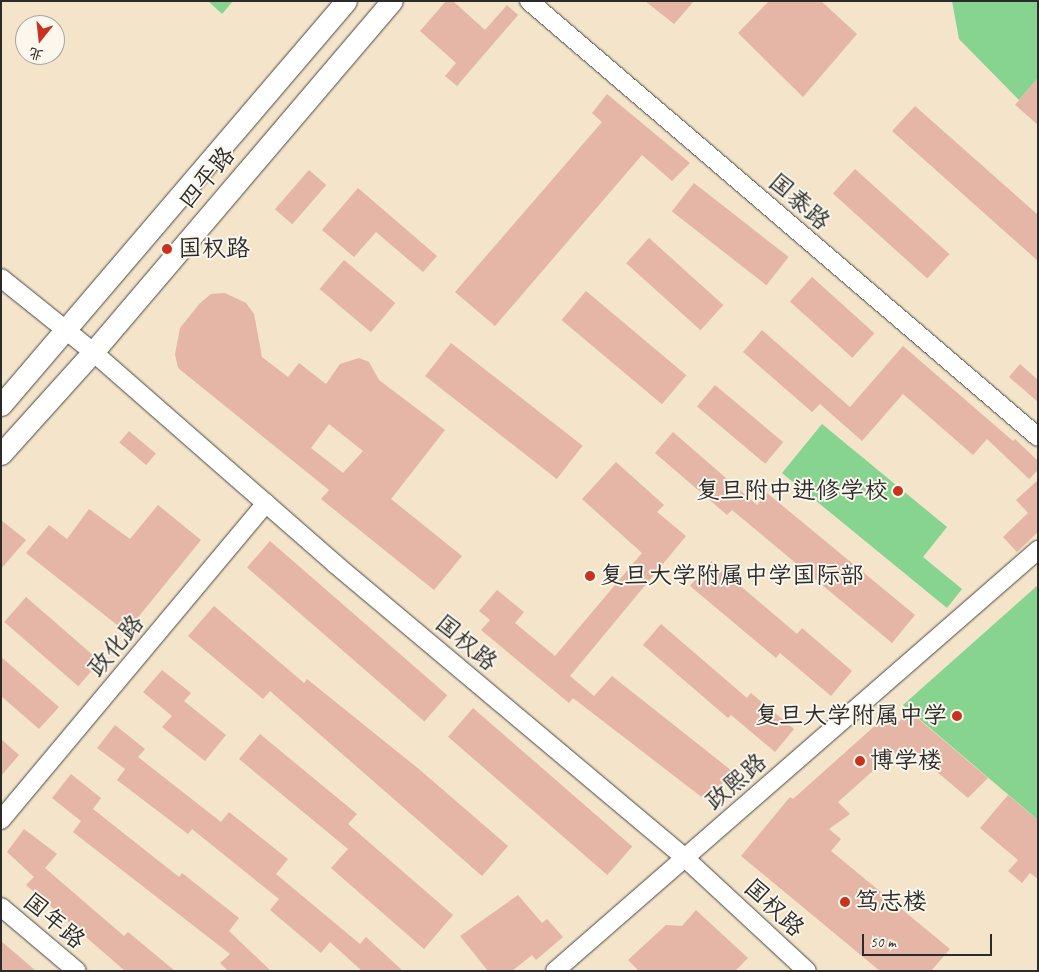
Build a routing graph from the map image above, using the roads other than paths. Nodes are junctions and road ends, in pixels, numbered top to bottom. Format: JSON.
{"nodes":[{"id":1,"x":346,"y":1,"type":"edge"},
{"id":2,"x":392,"y":1,"type":"edge"},
{"id":3,"x":529,"y":1,"type":"edge"},
{"id":4,"x":1,"y":278,"type":"edge"},
{"id":5,"x":64,"y":330,"type":"junction"},
{"id":6,"x":93,"y":352,"type":"junction"},
{"id":7,"x":1,"y":405,"type":"edge"},
{"id":8,"x":1038,"y":437,"type":"edge"},
{"id":9,"x":1,"y":454,"type":"edge"},
{"id":10,"x":266,"y":503,"type":"junction"},
{"id":11,"x":1038,"y":550,"type":"edge"},
{"id":12,"x":1,"y":820,"type":"edge"},
{"id":13,"x":685,"y":858,"type":"junction"},
{"id":14,"x":1,"y":907,"type":"edge"},
{"id":15,"x":77,"y":971,"type":"edge"},
{"id":16,"x":554,"y":971,"type":"edge"},
{"id":17,"x":807,"y":971,"type":"edge"}],
"edges":[{"from":1,"to":5,"type":"main road","name":"四平路"},
{"from":2,"to":6,"type":"main road","name":"四平路"},
{"from":3,"to":8,"type":"street","name":"国泰路"},
{"from":4,"to":5,"type":"street"},
{"from":5,"to":6,"type":"street","name":"国权路"},
{"from":5,"to":7,"type":"main road","name":"四平路"},
{"from":6,"to":9,"type":"main road","name":"四平路"},
{"from":6,"to":10,"type":"street","name":"国权路"},
{"from":10,"to":12,"type":"street","name":"政化路"},
{"from":10,"to":13,"type":"street","name":"国权路"},
{"from":11,"to":13,"type":"street","name":"政熙路"},
{"from":13,"to":16,"type":"street","name":"政熙路"},
{"from":13,"to":17,"type":"street","name":"国权路"},
{"from":14,"to":15,"type":"street","name":"国年路"}]}
